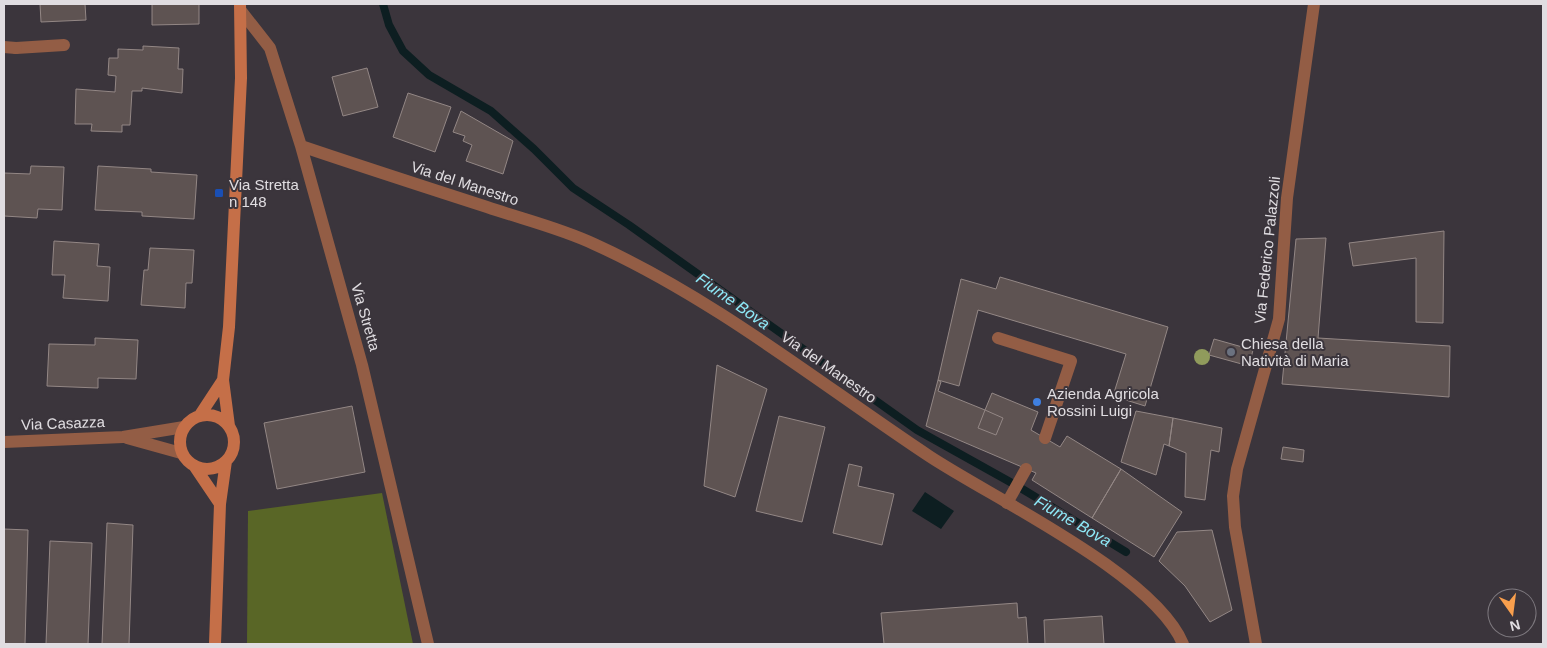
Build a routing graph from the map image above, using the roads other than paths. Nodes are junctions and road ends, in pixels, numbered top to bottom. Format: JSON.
{"nodes":[{"id":1,"x":1314,"y":4,"type":"edge"},
{"id":2,"x":240,"y":8,"type":"edge"},
{"id":3,"x":64,"y":45,"type":"dead end"},
{"id":4,"x":10,"y":47,"type":"edge"},
{"id":5,"x":301,"y":146,"type":"junction"},
{"id":6,"x":998,"y":338,"type":"dead end"},
{"id":7,"x":223,"y":380,"type":"junction"},
{"id":8,"x":200,"y":416,"type":"junction"},
{"id":9,"x":229,"y":426,"type":"junction"},
{"id":10,"x":184,"y":427,"type":"junction"},
{"id":11,"x":123,"y":437,"type":"junction"},
{"id":12,"x":1045,"y":438,"type":"dead end"},
{"id":13,"x":4,"y":442,"type":"edge"},
{"id":14,"x":181,"y":454,"type":"junction"},
{"id":15,"x":226,"y":461,"type":"junction"},
{"id":16,"x":195,"y":467,"type":"junction"},
{"id":17,"x":1026,"y":469,"type":"dead end"},
{"id":18,"x":1010,"y":498,"type":"junction"},
{"id":19,"x":220,"y":504,"type":"junction"},
{"id":20,"x":215,"y":644,"type":"edge"},
{"id":21,"x":428,"y":644,"type":"edge"},
{"id":22,"x":1183,"y":644,"type":"edge"},
{"id":23,"x":1256,"y":644,"type":"edge"}],
"edges":[{"from":1,"to":23,"type":"street","name":"Via Federico Palazzoli"},
{"from":2,"to":5,"type":"street","name":"Via Stretta"},
{"from":2,"to":7,"type":"street","name":"Via Stretta"},
{"from":3,"to":4,"type":"street"},
{"from":5,"to":18,"type":"street","name":"Via del Manestro"},
{"from":5,"to":21,"type":"street","name":"Via Stretta"},
{"from":6,"to":12,"type":"street"},
{"from":7,"to":8,"type":"street","name":"Via Stretta"},
{"from":7,"to":9,"type":"street","name":"Via Stretta"},
{"from":8,"to":9,"type":"street"},
{"from":8,"to":10,"type":"street"},
{"from":9,"to":15,"type":"street"},
{"from":10,"to":11,"type":"street","name":"Via Casazza"},
{"from":10,"to":14,"type":"street"},
{"from":11,"to":13,"type":"street","name":"Via Casazza"},
{"from":11,"to":14,"type":"street","name":"Via Casazza"},
{"from":14,"to":16,"type":"street"},
{"from":15,"to":16,"type":"street"},
{"from":15,"to":19,"type":"street"},
{"from":16,"to":19,"type":"street"},
{"from":17,"to":18,"type":"street"},
{"from":18,"to":22,"type":"street","name":"Via del Manestro"},
{"from":19,"to":20,"type":"street"}]}
